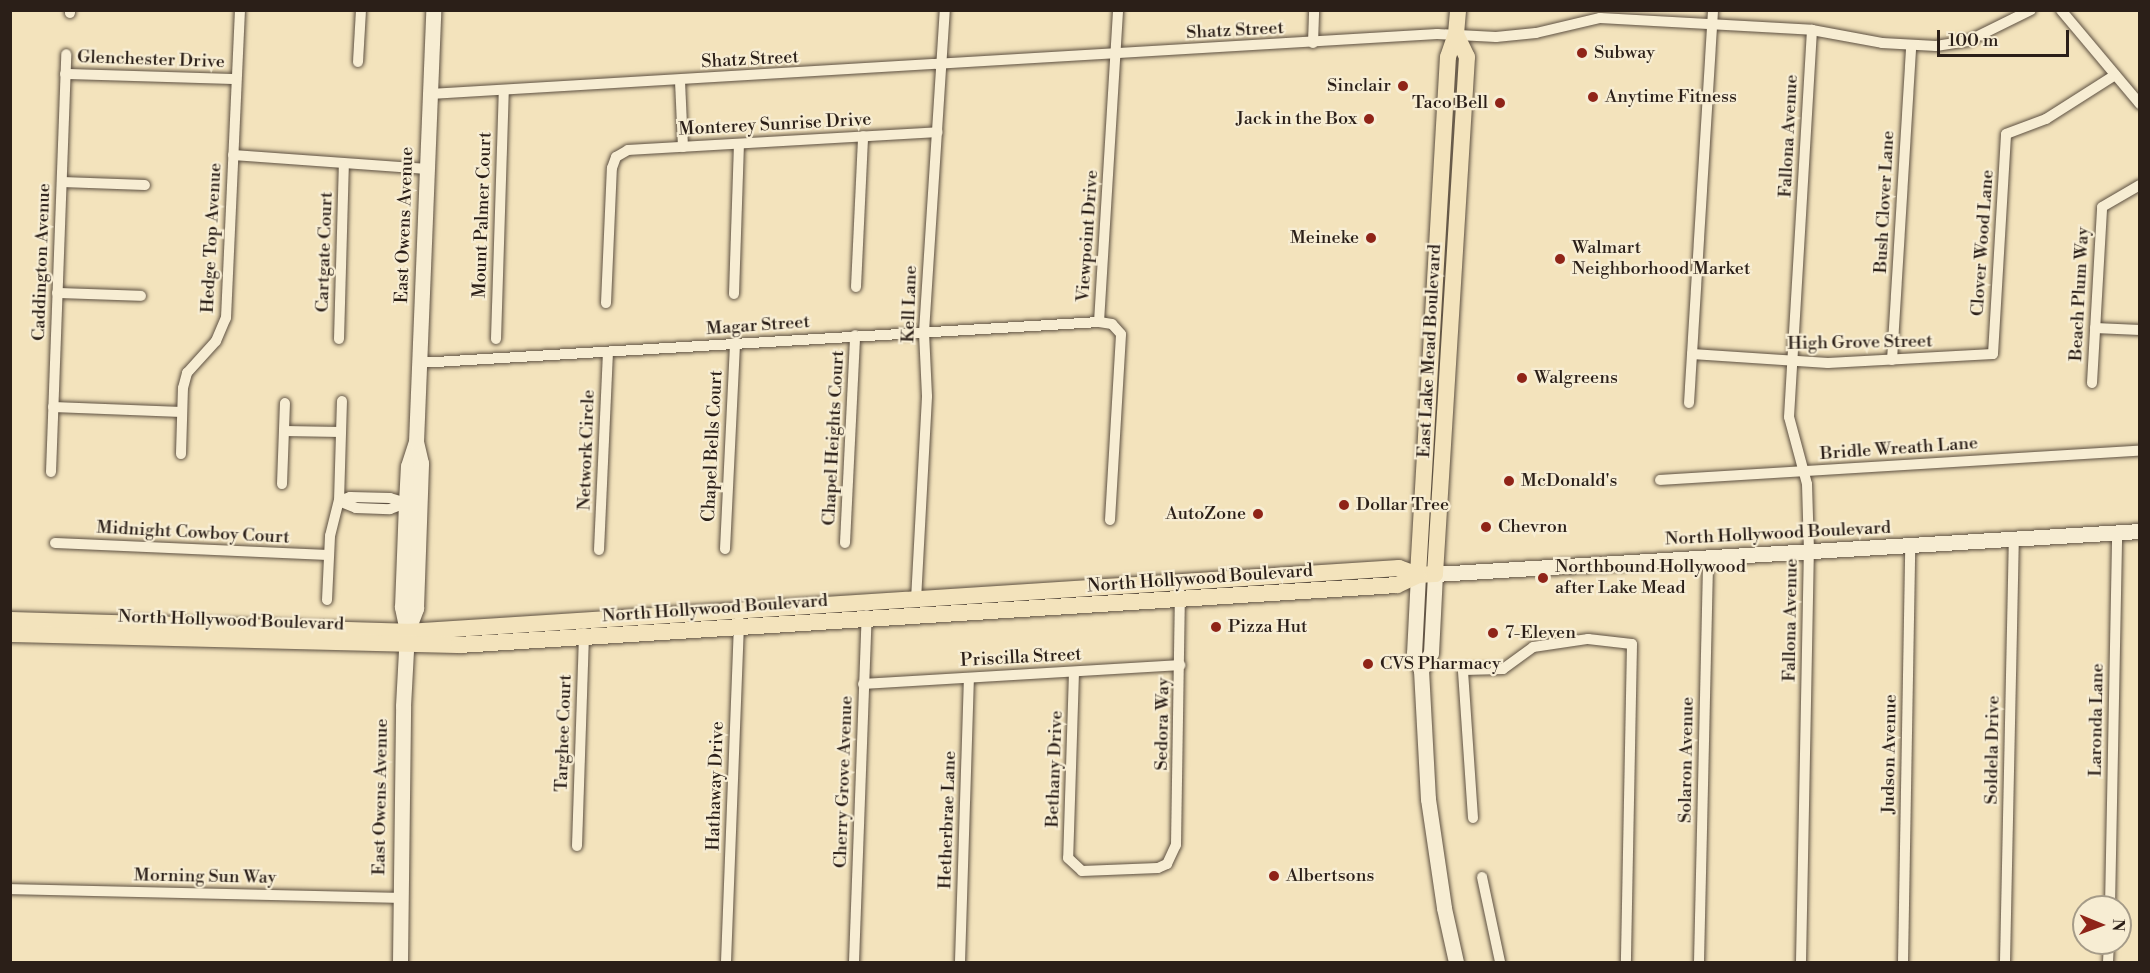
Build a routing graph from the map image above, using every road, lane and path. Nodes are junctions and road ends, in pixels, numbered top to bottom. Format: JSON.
{"nodes":[{"id":1,"x":240,"y":10,"type":"edge"},
{"id":2,"x":361,"y":10,"type":"edge"},
{"id":3,"x":433,"y":10,"type":"edge"},
{"id":4,"x":945,"y":10,"type":"edge"},
{"id":5,"x":1118,"y":10,"type":"edge"},
{"id":6,"x":1314,"y":10,"type":"edge"},
{"id":7,"x":1458,"y":10,"type":"edge"},
{"id":8,"x":1713,"y":10,"type":"edge"},
{"id":9,"x":2031,"y":10,"type":"edge"},
{"id":10,"x":2061,"y":10,"type":"edge"},
{"id":11,"x":1712,"y":24,"type":"junction"},
{"id":12,"x":1812,"y":30,"type":"junction"},
{"id":13,"x":1456,"y":34,"type":"junction"},
{"id":14,"x":1313,"y":43,"type":"junction"},
{"id":15,"x":1911,"y":46,"type":"junction"},
{"id":16,"x":66,"y":54,"type":"dead end"},
{"id":17,"x":1116,"y":55,"type":"junction"},
{"id":18,"x":358,"y":62,"type":"dead end"},
{"id":19,"x":942,"y":65,"type":"junction"},
{"id":20,"x":65,"y":74,"type":"junction"},
{"id":21,"x":2115,"y":75,"type":"junction"},
{"id":22,"x":236,"y":79,"type":"junction"},
{"id":23,"x":680,"y":81,"type":"junction"},
{"id":24,"x":504,"y":91,"type":"junction"},
{"id":25,"x":430,"y":94,"type":"junction"},
{"id":26,"x":2139,"y":104,"type":"edge"},
{"id":27,"x":937,"y":132,"type":"junction"},
{"id":28,"x":863,"y":136,"type":"junction"},
{"id":29,"x":739,"y":144,"type":"junction"},
{"id":30,"x":683,"y":147,"type":"junction"},
{"id":31,"x":233,"y":155,"type":"junction"},
{"id":32,"x":344,"y":165,"type":"junction"},
{"id":33,"x":427,"y":169,"type":"junction"},
{"id":34,"x":62,"y":182,"type":"junction"},
{"id":35,"x":145,"y":185,"type":"dead end"},
{"id":36,"x":2139,"y":185,"type":"edge"},
{"id":37,"x":1437,"y":241,"type":"junction"},
{"id":38,"x":1454,"y":282,"type":"junction"},
{"id":39,"x":856,"y":286,"type":"dead end"},
{"id":40,"x":57,"y":293,"type":"junction"},
{"id":41,"x":734,"y":294,"type":"dead end"},
{"id":42,"x":141,"y":296,"type":"dead end"},
{"id":43,"x":606,"y":303,"type":"dead end"},
{"id":44,"x":1099,"y":322,"type":"junction"},
{"id":45,"x":2095,"y":328,"type":"junction"},
{"id":46,"x":2139,"y":330,"type":"edge"},
{"id":47,"x":924,"y":332,"type":"junction"},
{"id":48,"x":1432,"y":334,"type":"junction"},
{"id":49,"x":855,"y":335,"type":"junction"},
{"id":50,"x":339,"y":339,"type":"dead end"},
{"id":51,"x":496,"y":339,"type":"dead end"},
{"id":52,"x":735,"y":344,"type":"junction"},
{"id":53,"x":608,"y":352,"type":"junction"},
{"id":54,"x":1692,"y":354,"type":"junction"},
{"id":55,"x":1993,"y":354,"type":"joint"},
{"id":56,"x":1892,"y":360,"type":"junction"},
{"id":57,"x":1792,"y":362,"type":"junction"},
{"id":58,"x":419,"y":363,"type":"junction"},
{"id":59,"x":2091,"y":383,"type":"dead end"},
{"id":60,"x":342,"y":401,"type":"dead end"},
{"id":61,"x":1689,"y":402,"type":"dead end"},
{"id":62,"x":285,"y":403,"type":"dead end"},
{"id":63,"x":53,"y":407,"type":"junction"},
{"id":64,"x":1446,"y":410,"type":"junction"},
{"id":65,"x":182,"y":412,"type":"junction"},
{"id":66,"x":284,"y":431,"type":"junction"},
{"id":67,"x":341,"y":432,"type":"junction"},
{"id":68,"x":416,"y":442,"type":"junction"},
{"id":69,"x":2139,"y":451,"type":"edge"},
{"id":70,"x":181,"y":454,"type":"dead end"},
{"id":71,"x":1805,"y":471,"type":"junction"},
{"id":72,"x":51,"y":472,"type":"dead end"},
{"id":73,"x":1660,"y":480,"type":"dead end"},
{"id":74,"x":282,"y":484,"type":"dead end"},
{"id":75,"x":339,"y":501,"type":"junction"},
{"id":76,"x":406,"y":503,"type":"junction"},
{"id":77,"x":1110,"y":520,"type":"dead end"},
{"id":78,"x":2139,"y":531,"type":"edge"},
{"id":79,"x":2117,"y":533,"type":"junction"},
{"id":80,"x":2014,"y":539,"type":"junction"},
{"id":81,"x":55,"y":543,"type":"dead end"},
{"id":82,"x":845,"y":543,"type":"dead end"},
{"id":83,"x":1910,"y":545,"type":"junction"},
{"id":84,"x":725,"y":549,"type":"dead end"},
{"id":85,"x":599,"y":550,"type":"dead end"},
{"id":86,"x":1809,"y":551,"type":"junction"},
{"id":87,"x":329,"y":555,"type":"junction"},
{"id":88,"x":1708,"y":558,"type":"junction"},
{"id":89,"x":1436,"y":574,"type":"junction"},
{"id":90,"x":1286,"y":575,"type":"junction"},
{"id":91,"x":1418,"y":575,"type":"junction"},
{"id":92,"x":1180,"y":582,"type":"junction"},
{"id":93,"x":1286,"y":592,"type":"junction"},
{"id":94,"x":1180,"y":599,"type":"junction"},
{"id":95,"x":327,"y":600,"type":"dead end"},
{"id":96,"x":916,"y":600,"type":"junction"},
{"id":97,"x":867,"y":611,"type":"junction"},
{"id":98,"x":739,"y":619,"type":"junction"},
{"id":99,"x":10,"y":620,"type":"edge"},
{"id":100,"x":584,"y":629,"type":"junction"},
{"id":101,"x":10,"y":634,"type":"edge"},
{"id":102,"x":407,"y":639,"type":"junction"},
{"id":103,"x":1180,"y":665,"type":"junction"},
{"id":104,"x":1421,"y":670,"type":"junction"},
{"id":105,"x":1074,"y":672,"type":"junction"},
{"id":106,"x":969,"y":678,"type":"junction"},
{"id":107,"x":863,"y":684,"type":"junction"},
{"id":108,"x":1473,"y":818,"type":"dead end"},
{"id":109,"x":577,"y":846,"type":"dead end"},
{"id":110,"x":1073,"y":866,"type":"joint"},
{"id":111,"x":1482,"y":877,"type":"dead end"},
{"id":112,"x":10,"y":889,"type":"edge"},
{"id":113,"x":2110,"y":895,"type":"edge"},
{"id":114,"x":399,"y":898,"type":"junction"},
{"id":115,"x":400,"y":963,"type":"edge"},
{"id":116,"x":726,"y":963,"type":"edge"},
{"id":117,"x":854,"y":963,"type":"edge"},
{"id":118,"x":960,"y":963,"type":"edge"},
{"id":119,"x":1456,"y":963,"type":"edge"},
{"id":120,"x":1500,"y":963,"type":"edge"},
{"id":121,"x":1626,"y":963,"type":"edge"},
{"id":122,"x":1700,"y":963,"type":"edge"},
{"id":123,"x":1801,"y":963,"type":"edge"},
{"id":124,"x":1903,"y":963,"type":"edge"},
{"id":125,"x":2005,"y":963,"type":"edge"}],
"edges":[{"from":1,"to":22,"type":"street","name":"Hedge Top Avenue"},
{"from":2,"to":18,"type":"street"},
{"from":3,"to":25,"type":"main road","name":"East Owens Avenue"},
{"from":4,"to":19,"type":"street","name":"Kell Lane"},
{"from":5,"to":17,"type":"street","name":"Viewpoint Drive"},
{"from":6,"to":14,"type":"street"},
{"from":7,"to":13,"type":"main road","name":"East Lake Mead Boulevard"},
{"from":8,"to":11,"type":"street"},
{"from":9,"to":15,"type":"street","name":"Shatz Street"},
{"from":10,"to":21,"type":"street"},
{"from":11,"to":12,"type":"street","name":"Shatz Street"},
{"from":11,"to":13,"type":"street","name":"Shatz Street"},
{"from":11,"to":54,"type":"street"},
{"from":12,"to":15,"type":"street","name":"Shatz Street"},
{"from":12,"to":57,"type":"street","name":"Fallona Avenue"},
{"from":13,"to":14,"type":"street","name":"Shatz Street"},
{"from":13,"to":37,"type":"main road","name":"East Lake Mead Boulevard"},
{"from":13,"to":38,"type":"main road","name":"East Lake Mead Boulevard"},
{"from":14,"to":17,"type":"street","name":"Shatz Street"},
{"from":15,"to":56,"type":"street","name":"Bush Clover Lane"},
{"from":16,"to":20,"type":"street","name":"Caddington Avenue"},
{"from":17,"to":19,"type":"street","name":"Shatz Street"},
{"from":17,"to":44,"type":"street","name":"Viewpoint Drive"},
{"from":19,"to":23,"type":"street","name":"Shatz Street"},
{"from":19,"to":27,"type":"street","name":"Kell Lane"},
{"from":20,"to":22,"type":"street","name":"Glenchester Drive"},
{"from":20,"to":34,"type":"street","name":"Caddington Avenue"},
{"from":21,"to":26,"type":"street"},
{"from":21,"to":55,"type":"street","name":"Clover Wood Lane"},
{"from":22,"to":31,"type":"street","name":"Hedge Top Avenue"},
{"from":23,"to":24,"type":"street","name":"Shatz Street"},
{"from":23,"to":30,"type":"street"},
{"from":24,"to":25,"type":"street","name":"Shatz Street"},
{"from":24,"to":51,"type":"street","name":"Mount Palmer Court"},
{"from":25,"to":33,"type":"main road","name":"East Owens Avenue"},
{"from":27,"to":28,"type":"street","name":"Monterey Sunrise Drive"},
{"from":27,"to":47,"type":"street","name":"Kell Lane"},
{"from":28,"to":29,"type":"street","name":"Monterey Sunrise Drive"},
{"from":28,"to":39,"type":"street"},
{"from":29,"to":30,"type":"street","name":"Monterey Sunrise Drive"},
{"from":29,"to":41,"type":"street"},
{"from":30,"to":43,"type":"street","name":"Monterey Sunrise Drive"},
{"from":31,"to":32,"type":"street"},
{"from":31,"to":65,"type":"street","name":"Hedge Top Avenue"},
{"from":32,"to":33,"type":"street"},
{"from":32,"to":50,"type":"street","name":"Cartgate Court"},
{"from":33,"to":58,"type":"main road","name":"East Owens Avenue"},
{"from":34,"to":35,"type":"street"},
{"from":34,"to":40,"type":"street","name":"Caddington Avenue"},
{"from":36,"to":45,"type":"street","name":"Beach Plum Way"},
{"from":37,"to":38,"type":"main road"},
{"from":37,"to":48,"type":"main road","name":"East Lake Mead Boulevard"},
{"from":38,"to":64,"type":"main road","name":"East Lake Mead Boulevard"},
{"from":40,"to":42,"type":"street"},
{"from":40,"to":63,"type":"street","name":"Caddington Avenue"},
{"from":44,"to":47,"type":"street","name":"Magar Street"},
{"from":44,"to":77,"type":"street","name":"Viewpoint Drive"},
{"from":45,"to":46,"type":"street"},
{"from":45,"to":59,"type":"street","name":"Beach Plum Way"},
{"from":47,"to":49,"type":"street","name":"Magar Street"},
{"from":47,"to":96,"type":"street","name":"Kell Lane"},
{"from":48,"to":64,"type":"main road"},
{"from":48,"to":91,"type":"main road","name":"East Lake Mead Boulevard"},
{"from":49,"to":52,"type":"street","name":"Magar Street"},
{"from":49,"to":82,"type":"street","name":"Chapel Heights Court"},
{"from":52,"to":53,"type":"street","name":"Magar Street"},
{"from":52,"to":84,"type":"street","name":"Chapel Bells Court"},
{"from":53,"to":58,"type":"street","name":"Magar Street"},
{"from":53,"to":85,"type":"street","name":"Network Circle"},
{"from":54,"to":57,"type":"street","name":"High Grove Street"},
{"from":54,"to":61,"type":"street"},
{"from":55,"to":56,"type":"street","name":"High Grove Street"},
{"from":56,"to":57,"type":"street","name":"High Grove Street"},
{"from":57,"to":71,"type":"street","name":"Fallona Avenue"},
{"from":58,"to":68,"type":"main road","name":"East Owens Avenue"},
{"from":60,"to":67,"type":"street"},
{"from":62,"to":66,"type":"street"},
{"from":63,"to":65,"type":"street"},
{"from":63,"to":72,"type":"street","name":"Caddington Avenue"},
{"from":64,"to":89,"type":"main road","name":"East Lake Mead Boulevard"},
{"from":65,"to":70,"type":"street","name":"Hedge Top Avenue"},
{"from":66,"to":67,"type":"street"},
{"from":66,"to":74,"type":"street"},
{"from":67,"to":75,"type":"street"},
{"from":68,"to":76,"type":"main road","name":"East Owens Avenue"},
{"from":68,"to":102,"type":"main road","name":"East Owens Avenue"},
{"from":69,"to":71,"type":"street","name":"Bridle Wreath Lane"},
{"from":71,"to":73,"type":"street","name":"Bridle Wreath Lane"},
{"from":71,"to":86,"type":"street","name":"Fallona Avenue"},
{"from":75,"to":76,"type":"street"},
{"from":75,"to":87,"type":"street"},
{"from":76,"to":102,"type":"main road","name":"East Owens Avenue"},
{"from":78,"to":79,"type":"main road","name":"North Hollywood Boulevard"},
{"from":79,"to":80,"type":"main road","name":"North Hollywood Boulevard"},
{"from":79,"to":113,"type":"street","name":"Laronda Lane"},
{"from":80,"to":83,"type":"main road","name":"North Hollywood Boulevard"},
{"from":80,"to":125,"type":"street","name":"Soldela Drive"},
{"from":81,"to":87,"type":"street","name":"Midnight Cowboy Court"},
{"from":83,"to":86,"type":"main road","name":"North Hollywood Boulevard"},
{"from":83,"to":124,"type":"street","name":"Judson Avenue"},
{"from":86,"to":88,"type":"main road","name":"North Hollywood Boulevard"},
{"from":86,"to":123,"type":"street","name":"Fallona Avenue"},
{"from":87,"to":95,"type":"street"},
{"from":88,"to":89,"type":"main road","name":"North Hollywood Boulevard"},
{"from":88,"to":122,"type":"street","name":"Solaron Avenue"},
{"from":89,"to":91,"type":"main road","name":"North Hollywood Boulevard"},
{"from":89,"to":104,"type":"main road","name":"East Lake Mead Boulevard"},
{"from":90,"to":91,"type":"main road","name":"North Hollywood Boulevard"},
{"from":90,"to":92,"type":"main road","name":"North Hollywood Boulevard"},
{"from":90,"to":93,"type":"main road"},
{"from":91,"to":93,"type":"main road","name":"North Hollywood Boulevard"},
{"from":91,"to":104,"type":"main road","name":"East Lake Mead Boulevard"},
{"from":92,"to":94,"type":"street","name":"Sedora Way"},
{"from":92,"to":96,"type":"main road","name":"North Hollywood Boulevard"},
{"from":93,"to":94,"type":"main road","name":"North Hollywood Boulevard"},
{"from":94,"to":97,"type":"main road","name":"North Hollywood Boulevard"},
{"from":94,"to":103,"type":"street","name":"Sedora Way"},
{"from":96,"to":97,"type":"main road","name":"North Hollywood Boulevard"},
{"from":97,"to":98,"type":"main road","name":"North Hollywood Boulevard"},
{"from":97,"to":107,"type":"street","name":"Cherry Grove Avenue"},
{"from":98,"to":100,"type":"main road","name":"North Hollywood Boulevard"},
{"from":98,"to":116,"type":"street","name":"Hathaway Drive"},
{"from":99,"to":102,"type":"main road","name":"North Hollywood Boulevard"},
{"from":100,"to":102,"type":"main road","name":"North Hollywood Boulevard"},
{"from":100,"to":109,"type":"street","name":"Targhee Court"},
{"from":101,"to":102,"type":"main road","name":"North Hollywood Boulevard"},
{"from":102,"to":114,"type":"main road","name":"East Owens Avenue"},
{"from":103,"to":105,"type":"street","name":"Priscilla Street"},
{"from":103,"to":110,"type":"street","name":"Sedora Way"},
{"from":104,"to":119,"type":"main road","name":"East Lake Mead Boulevard"},
{"from":105,"to":106,"type":"street","name":"Priscilla Street"},
{"from":105,"to":110,"type":"street","name":"Bethany Drive"},
{"from":106,"to":107,"type":"street","name":"Priscilla Street"},
{"from":106,"to":118,"type":"street","name":"Hetherbrae Lane"},
{"from":107,"to":117,"type":"street","name":"Cherry Grove Avenue"},
{"from":108,"to":121,"type":"street"},
{"from":111,"to":120,"type":"street"},
{"from":112,"to":114,"type":"street","name":"Morning Sun Way"},
{"from":114,"to":115,"type":"main road","name":"East Owens Avenue"}]}
